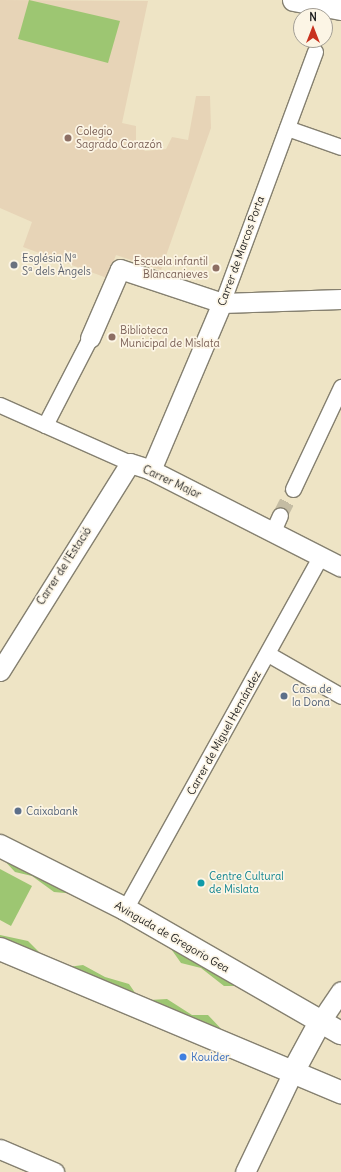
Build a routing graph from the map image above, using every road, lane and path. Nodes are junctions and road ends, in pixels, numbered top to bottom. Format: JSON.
{"nodes":[{"id":1,"x":294,"y":0,"type":"edge"},
{"id":2,"x":341,"y":9,"type":"edge"},
{"id":3,"x":315,"y":52,"type":"dead end"},
{"id":4,"x":286,"y":128,"type":"junction"},
{"id":5,"x":341,"y":147,"type":"edge"},
{"id":6,"x":341,"y":299,"type":"edge"},
{"id":7,"x":222,"y":303,"type":"junction"},
{"id":8,"x":90,"y":338,"type":"joint"},
{"id":9,"x":341,"y":387,"type":"edge"},
{"id":10,"x":0,"y":404,"type":"edge"},
{"id":11,"x":46,"y":425,"type":"junction"},
{"id":12,"x":130,"y":463,"type":"junction"},
{"id":13,"x":152,"y":470,"type":"junction"},
{"id":14,"x":293,"y":489,"type":"tunnel mouth"},
{"id":15,"x":321,"y":556,"type":"junction"},
{"id":16,"x":341,"y":566,"type":"edge"},
{"id":17,"x":268,"y":654,"type":"junction"},
{"id":18,"x":0,"y":671,"type":"edge"},
{"id":19,"x":341,"y":696,"type":"edge"},
{"id":20,"x":0,"y":846,"type":"edge"},
{"id":21,"x":125,"y":909,"type":"junction"},
{"id":22,"x":0,"y":949,"type":"edge"},
{"id":23,"x":341,"y":991,"type":"edge"},
{"id":24,"x":320,"y":1022,"type":"junction"},
{"id":25,"x":341,"y":1033,"type":"edge"},
{"id":26,"x":293,"y":1072,"type":"junction"},
{"id":27,"x":341,"y":1092,"type":"edge"},
{"id":28,"x":0,"y":1149,"type":"edge"},
{"id":29,"x":54,"y":1172,"type":"edge"},
{"id":30,"x":245,"y":1172,"type":"edge"}],
"edges":[{"from":1,"to":2,"type":"street"},
{"from":3,"to":4,"type":"street","name":"Carrer de Marcos Porta"},
{"from":4,"to":5,"type":"street"},
{"from":4,"to":7,"type":"street","name":"Carrer de Marcos Porta"},
{"from":6,"to":7,"type":"street"},
{"from":7,"to":8,"type":"street"},
{"from":7,"to":13,"type":"street","name":"Carrer de Marcos Porta"},
{"from":8,"to":11,"type":"street"},
{"from":9,"to":14,"type":"street"},
{"from":10,"to":11,"type":"street","name":"Carrer Major"},
{"from":11,"to":12,"type":"street","name":"Carrer Major"},
{"from":12,"to":13,"type":"street","name":"Carrer Major"},
{"from":12,"to":18,"type":"street","name":"Carrer de l'Estació"},
{"from":13,"to":15,"type":"street","name":"Carrer Major"},
{"from":15,"to":16,"type":"street","name":"Carrer Major"},
{"from":15,"to":17,"type":"street","name":"Carrer de Miguel Hernández"},
{"from":17,"to":19,"type":"street"},
{"from":17,"to":21,"type":"street","name":"Carrer de Miguel Hernández"},
{"from":20,"to":21,"type":"street","name":"Avinguda de Gregorio Gea"},
{"from":21,"to":24,"type":"street","name":"Avinguda de Gregorio Gea"},
{"from":22,"to":26,"type":"street"},
{"from":23,"to":24,"type":"street"},
{"from":24,"to":25,"type":"street","name":"Avinguda de Gregorio Gea"},
{"from":24,"to":26,"type":"street"},
{"from":26,"to":27,"type":"street"},
{"from":26,"to":30,"type":"street"},
{"from":28,"to":29,"type":"street"}]}
